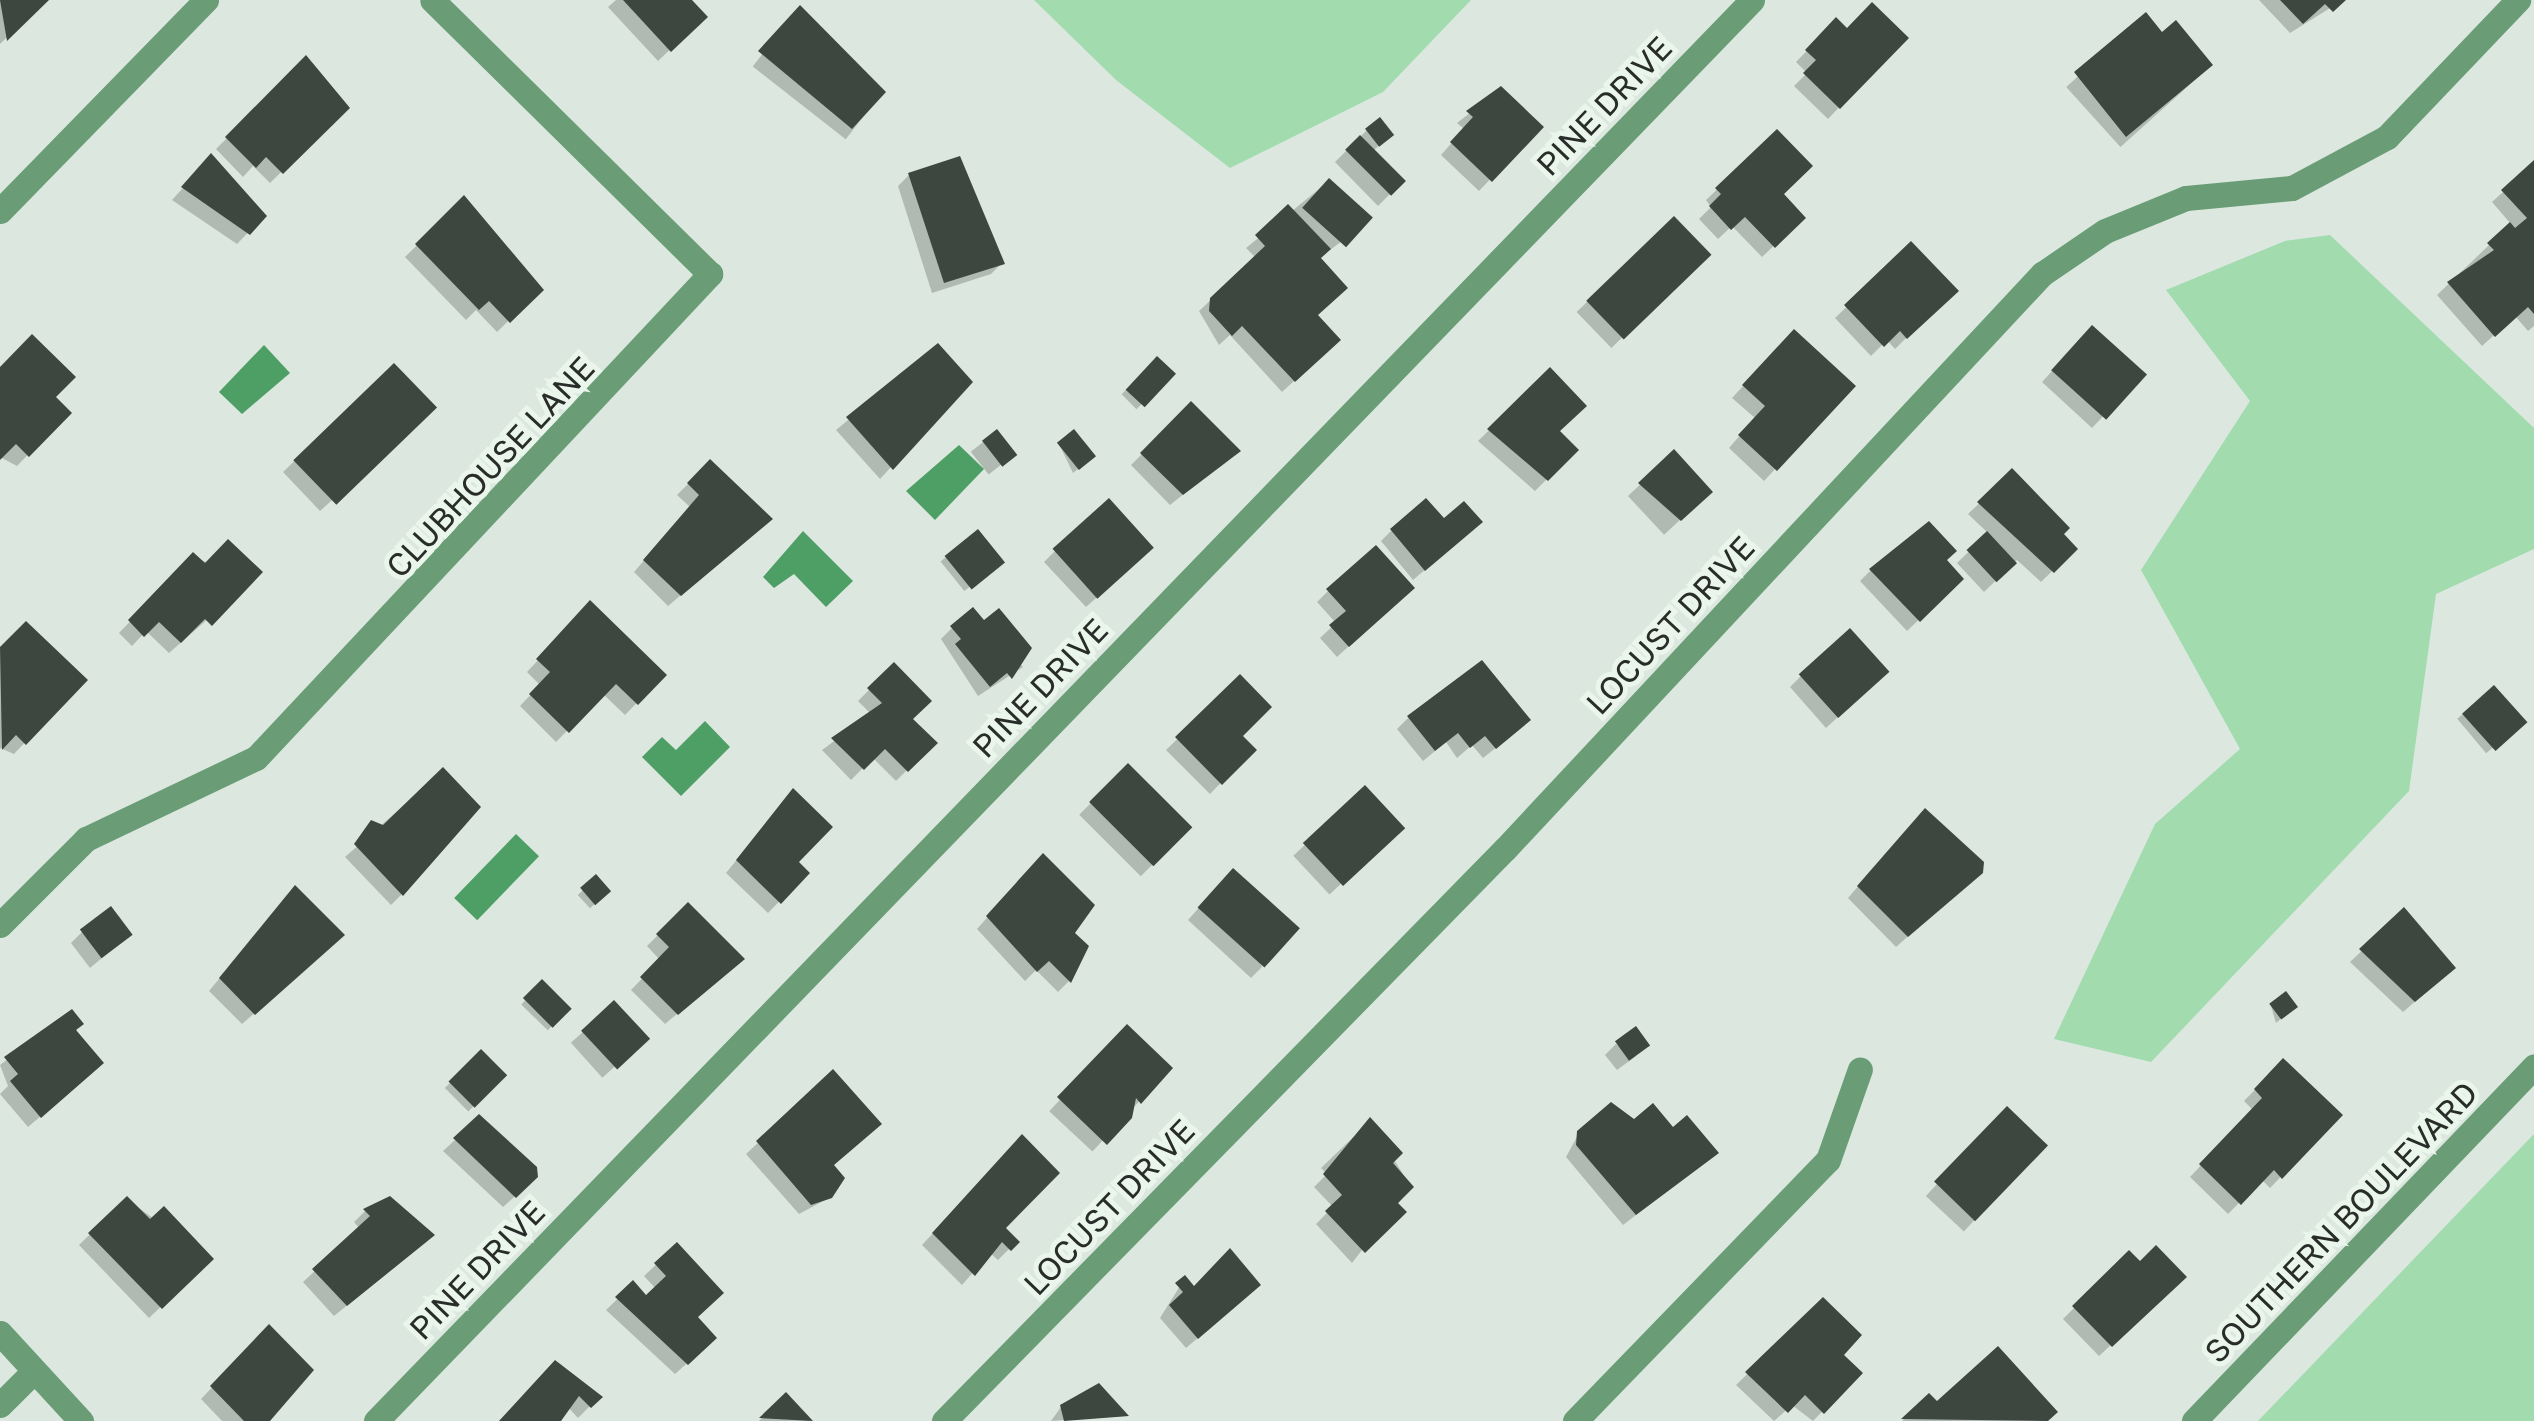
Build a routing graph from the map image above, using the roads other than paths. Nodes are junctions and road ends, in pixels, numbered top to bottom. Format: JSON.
{"nodes":[{"id":1,"x":206,"y":0,"type":"edge"},
{"id":2,"x":432,"y":0,"type":"edge"},
{"id":3,"x":1752,"y":0,"type":"edge"},
{"id":4,"x":2518,"y":0,"type":"edge"},
{"id":5,"x":0,"y":211,"type":"edge"},
{"id":6,"x":0,"y":925,"type":"edge"},
{"id":7,"x":2534,"y":1067,"type":"edge"},
{"id":8,"x":1860,"y":1069,"type":"dead end"},
{"id":9,"x":0,"y":1334,"type":"edge"},
{"id":10,"x":34,"y":1371,"type":"junction"},
{"id":11,"x":0,"y":1405,"type":"edge"},
{"id":12,"x":81,"y":1421,"type":"edge"},
{"id":13,"x":376,"y":1421,"type":"edge"},
{"id":14,"x":944,"y":1421,"type":"edge"},
{"id":15,"x":1575,"y":1421,"type":"edge"},
{"id":16,"x":2194,"y":1421,"type":"edge"}],
"edges":[{"from":1,"to":5,"type":"street"},
{"from":2,"to":6,"type":"street","name":"CLUBHOUSE LANE"},
{"from":3,"to":13,"type":"street","name":"PINE DRIVE"},
{"from":4,"to":14,"type":"street","name":"LOCUST DRIVE"},
{"from":7,"to":16,"type":"street","name":"SOUTHERN BOULEVARD"},
{"from":8,"to":15,"type":"street"},
{"from":9,"to":10,"type":"street"},
{"from":10,"to":11,"type":"street"},
{"from":10,"to":12,"type":"street"}]}
